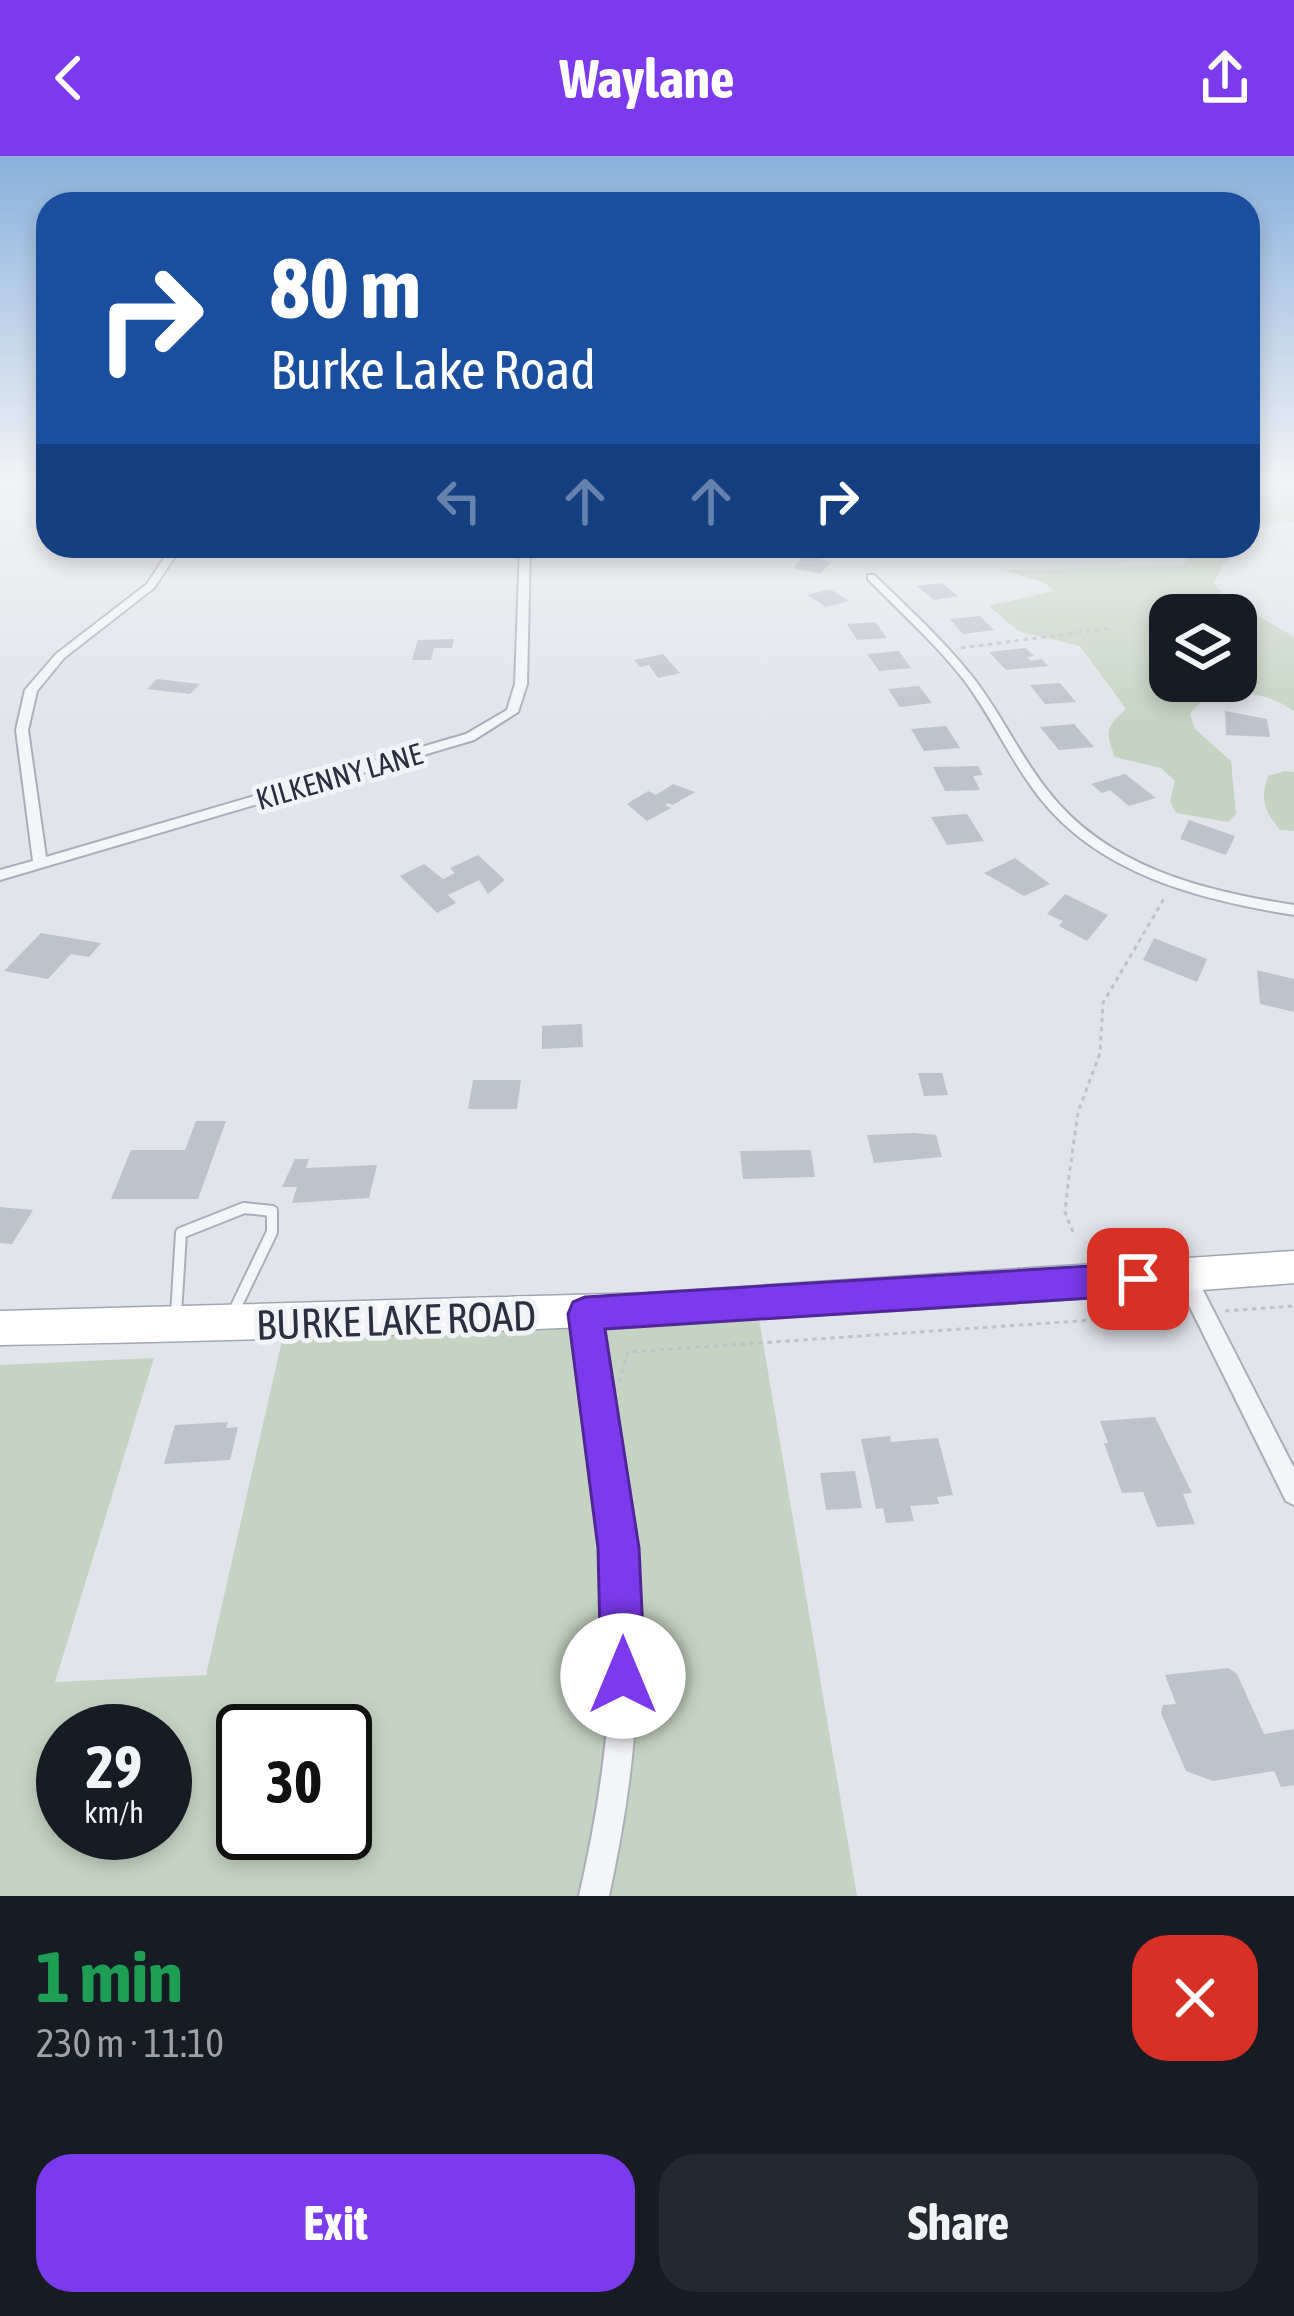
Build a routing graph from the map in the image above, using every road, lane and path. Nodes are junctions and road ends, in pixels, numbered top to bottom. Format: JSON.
{"nodes":[{"id":1,"x":167,"y":562,"type":"edge"},
{"id":2,"x":525,"y":562,"type":"edge"},
{"id":3,"x":871,"y":577,"type":"dead end"},
{"id":4,"x":1114,"y":628,"type":"dead end"},
{"id":5,"x":943,"y":650,"type":"junction"},
{"id":6,"x":40,"y":863,"type":"junction"},
{"id":7,"x":0,"y":874,"type":"edge"},
{"id":8,"x":1174,"y":882,"type":"junction"},
{"id":9,"x":1294,"y":910,"type":"edge"},
{"id":10,"x":1072,"y":1232,"type":"dead end"},
{"id":11,"x":1294,"y":1267,"type":"edge"},
{"id":12,"x":1185,"y":1276,"type":"junction"},
{"id":13,"x":1294,"y":1306,"type":"edge"},
{"id":14,"x":1202,"y":1312,"type":"junction"},
{"id":15,"x":585,"y":1314,"type":"junction"},
{"id":16,"x":227,"y":1325,"type":"junction"},
{"id":17,"x":174,"y":1326,"type":"junction"},
{"id":18,"x":0,"y":1328,"type":"edge"},
{"id":19,"x":598,"y":1406,"type":"junction"},
{"id":20,"x":1294,"y":1493,"type":"edge"},
{"id":21,"x":594,"y":1896,"type":"edge"}],
"edges":[{"from":1,"to":6,"type":"street"},
{"from":2,"to":6,"type":"street","name":"KILKENNY LANE"},
{"from":3,"to":5,"type":"street"},
{"from":4,"to":5,"type":"path"},
{"from":5,"to":8,"type":"street"},
{"from":6,"to":7,"type":"street","name":"KILKENNY LANE"},
{"from":8,"to":9,"type":"street"},
{"from":8,"to":10,"type":"path"},
{"from":11,"to":12,"type":"main road","name":"BURKE LAKE ROAD"},
{"from":12,"to":14,"type":"street"},
{"from":12,"to":15,"type":"main road","name":"BURKE LAKE ROAD"},
{"from":13,"to":14,"type":"path"},
{"from":14,"to":19,"type":"path"},
{"from":14,"to":20,"type":"street"},
{"from":15,"to":16,"type":"main road","name":"BURKE LAKE ROAD"},
{"from":15,"to":19,"type":"street"},
{"from":16,"to":17,"type":"main road","name":"BURKE LAKE ROAD"},
{"from":16,"to":17,"type":"lane"},
{"from":17,"to":18,"type":"main road","name":"BURKE LAKE ROAD"},
{"from":19,"to":21,"type":"street"}]}
